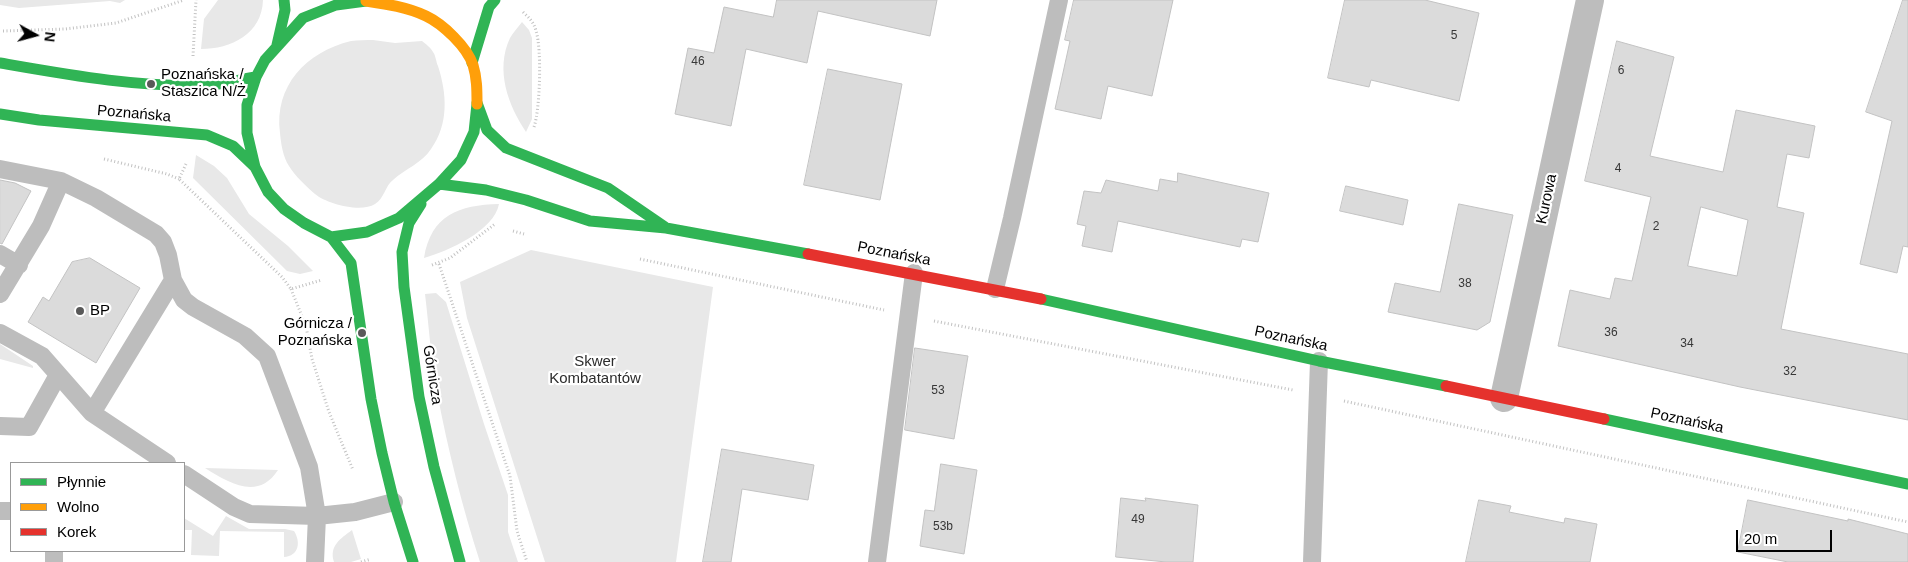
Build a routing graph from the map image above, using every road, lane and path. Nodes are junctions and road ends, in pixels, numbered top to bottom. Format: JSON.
{"nodes":[{"id":1,"x":184,"y":0,"type":"edge"},
{"id":2,"x":284,"y":0,"type":"edge"},
{"id":3,"x":365,"y":0,"type":"edge"},
{"id":4,"x":410,"y":0,"type":"edge"},
{"id":5,"x":495,"y":0,"type":"edge"},
{"id":6,"x":1059,"y":0,"type":"edge"},
{"id":7,"x":1590,"y":0,"type":"edge"},
{"id":8,"x":398,"y":6,"type":"junction"},
{"id":9,"x":0,"y":31,"type":"edge"},
{"id":10,"x":277,"y":45,"type":"junction"},
{"id":11,"x":0,"y":62,"type":"edge"},
{"id":12,"x":472,"y":63,"type":"junction"},
{"id":13,"x":256,"y":77,"type":"junction"},
{"id":14,"x":477,"y":103,"type":"junction"},
{"id":15,"x":0,"y":114,"type":"edge"},
{"id":16,"x":188,"y":133,"type":"junction"},
{"id":17,"x":255,"y":167,"type":"junction"},
{"id":18,"x":0,"y":169,"type":"edge"},
{"id":19,"x":61,"y":182,"type":"junction"},
{"id":20,"x":440,"y":184,"type":"junction"},
{"id":21,"x":427,"y":195,"type":"junction"},
{"id":22,"x":666,"y":228,"type":"junction"},
{"id":23,"x":513,"y":231,"type":"dead end"},
{"id":24,"x":532,"y":235,"type":"dead end"},
{"id":25,"x":331,"y":237,"type":"junction"},
{"id":26,"x":0,"y":254,"type":"edge"},
{"id":27,"x":638,"y":258,"type":"dead end"},
{"id":28,"x":439,"y":263,"type":"dead end"},
{"id":29,"x":19,"y":265,"type":"junction"},
{"id":30,"x":914,"y":273,"type":"junction"},
{"id":31,"x":354,"y":276,"type":"junction"},
{"id":32,"x":173,"y":280,"type":"junction"},
{"id":33,"x":291,"y":289,"type":"junction"},
{"id":34,"x":995,"y":290,"type":"junction"},
{"id":35,"x":0,"y":294,"type":"edge"},
{"id":36,"x":908,"y":316,"type":"junction"},
{"id":37,"x":0,"y":333,"type":"edge"},
{"id":38,"x":1319,"y":361,"type":"junction"},
{"id":39,"x":58,"y":375,"type":"junction"},
{"id":40,"x":1317,"y":395,"type":"junction"},
{"id":41,"x":1504,"y":398,"type":"junction"},
{"id":42,"x":92,"y":413,"type":"junction"},
{"id":43,"x":0,"y":426,"type":"edge"},
{"id":44,"x":166,"y":462,"type":"edge"},
{"id":45,"x":185,"y":475,"type":"edge"},
{"id":46,"x":1908,"y":484,"type":"edge"},
{"id":47,"x":394,"y":502,"type":"junction"},
{"id":48,"x":366,"y":510,"type":"junction"},
{"id":49,"x":317,"y":516,"type":"junction"},
{"id":50,"x":1908,"y":522,"type":"edge"},
{"id":51,"x":371,"y":559,"type":"dead end"},
{"id":52,"x":315,"y":562,"type":"edge"},
{"id":53,"x":361,"y":562,"type":"edge"},
{"id":54,"x":413,"y":562,"type":"edge"},
{"id":55,"x":460,"y":562,"type":"edge"},
{"id":56,"x":527,"y":562,"type":"edge"},
{"id":57,"x":877,"y":562,"type":"edge"},
{"id":58,"x":1312,"y":562,"type":"edge"}],
"edges":[{"from":1,"to":9,"type":"path"},
{"from":2,"to":10,"type":"street"},
{"from":3,"to":8,"type":"street"},
{"from":3,"to":10,"type":"street"},
{"from":4,"to":8,"type":"street"},
{"from":5,"to":12,"type":"street"},
{"from":6,"to":34,"type":"lane"},
{"from":7,"to":41,"type":"street","name":"Kurowa"},
{"from":8,"to":12,"type":"street"},
{"from":10,"to":13,"type":"street"},
{"from":11,"to":13,"type":"street","name":"Poznańska"},
{"from":12,"to":14,"type":"street"},
{"from":13,"to":17,"type":"street"},
{"from":14,"to":20,"type":"street"},
{"from":14,"to":22,"type":"street","name":"Poznańska"},
{"from":15,"to":16,"type":"street","name":"Poznańska"},
{"from":16,"to":17,"type":"street","name":"Poznańska"},
{"from":16,"to":33,"type":"path"},
{"from":17,"to":25,"type":"street"},
{"from":18,"to":19,"type":"lane"},
{"from":19,"to":29,"type":"lane"},
{"from":19,"to":32,"type":"lane"},
{"from":20,"to":21,"type":"street"},
{"from":20,"to":22,"type":"street","name":"Poznańska"},
{"from":21,"to":25,"type":"street"},
{"from":21,"to":55,"type":"street","name":"Górnicza"},
{"from":22,"to":30,"type":"street","name":"Poznańska"},
{"from":23,"to":24,"type":"path"},
{"from":25,"to":31,"type":"street"},
{"from":26,"to":29,"type":"lane"},
{"from":27,"to":36,"type":"path"},
{"from":28,"to":56,"type":"path"},
{"from":29,"to":35,"type":"lane"},
{"from":30,"to":34,"type":"street","name":"Poznańska"},
{"from":30,"to":36,"type":"lane"},
{"from":31,"to":33,"type":"path"},
{"from":31,"to":47,"type":"street"},
{"from":32,"to":42,"type":"lane"},
{"from":32,"to":49,"type":"lane"},
{"from":33,"to":48,"type":"path"},
{"from":34,"to":38,"type":"street","name":"Poznańska"},
{"from":36,"to":40,"type":"path"},
{"from":36,"to":57,"type":"lane"},
{"from":37,"to":39,"type":"lane"},
{"from":38,"to":40,"type":"lane"},
{"from":38,"to":41,"type":"street","name":"Poznańska"},
{"from":39,"to":42,"type":"lane"},
{"from":39,"to":43,"type":"lane"},
{"from":40,"to":50,"type":"path"},
{"from":40,"to":58,"type":"lane"},
{"from":41,"to":46,"type":"street","name":"Poznańska"},
{"from":42,"to":44,"type":"lane"},
{"from":45,"to":49,"type":"lane"},
{"from":47,"to":48,"type":"lane"},
{"from":47,"to":54,"type":"street"},
{"from":48,"to":49,"type":"lane"},
{"from":49,"to":52,"type":"lane"},
{"from":51,"to":53,"type":"path"}]}
